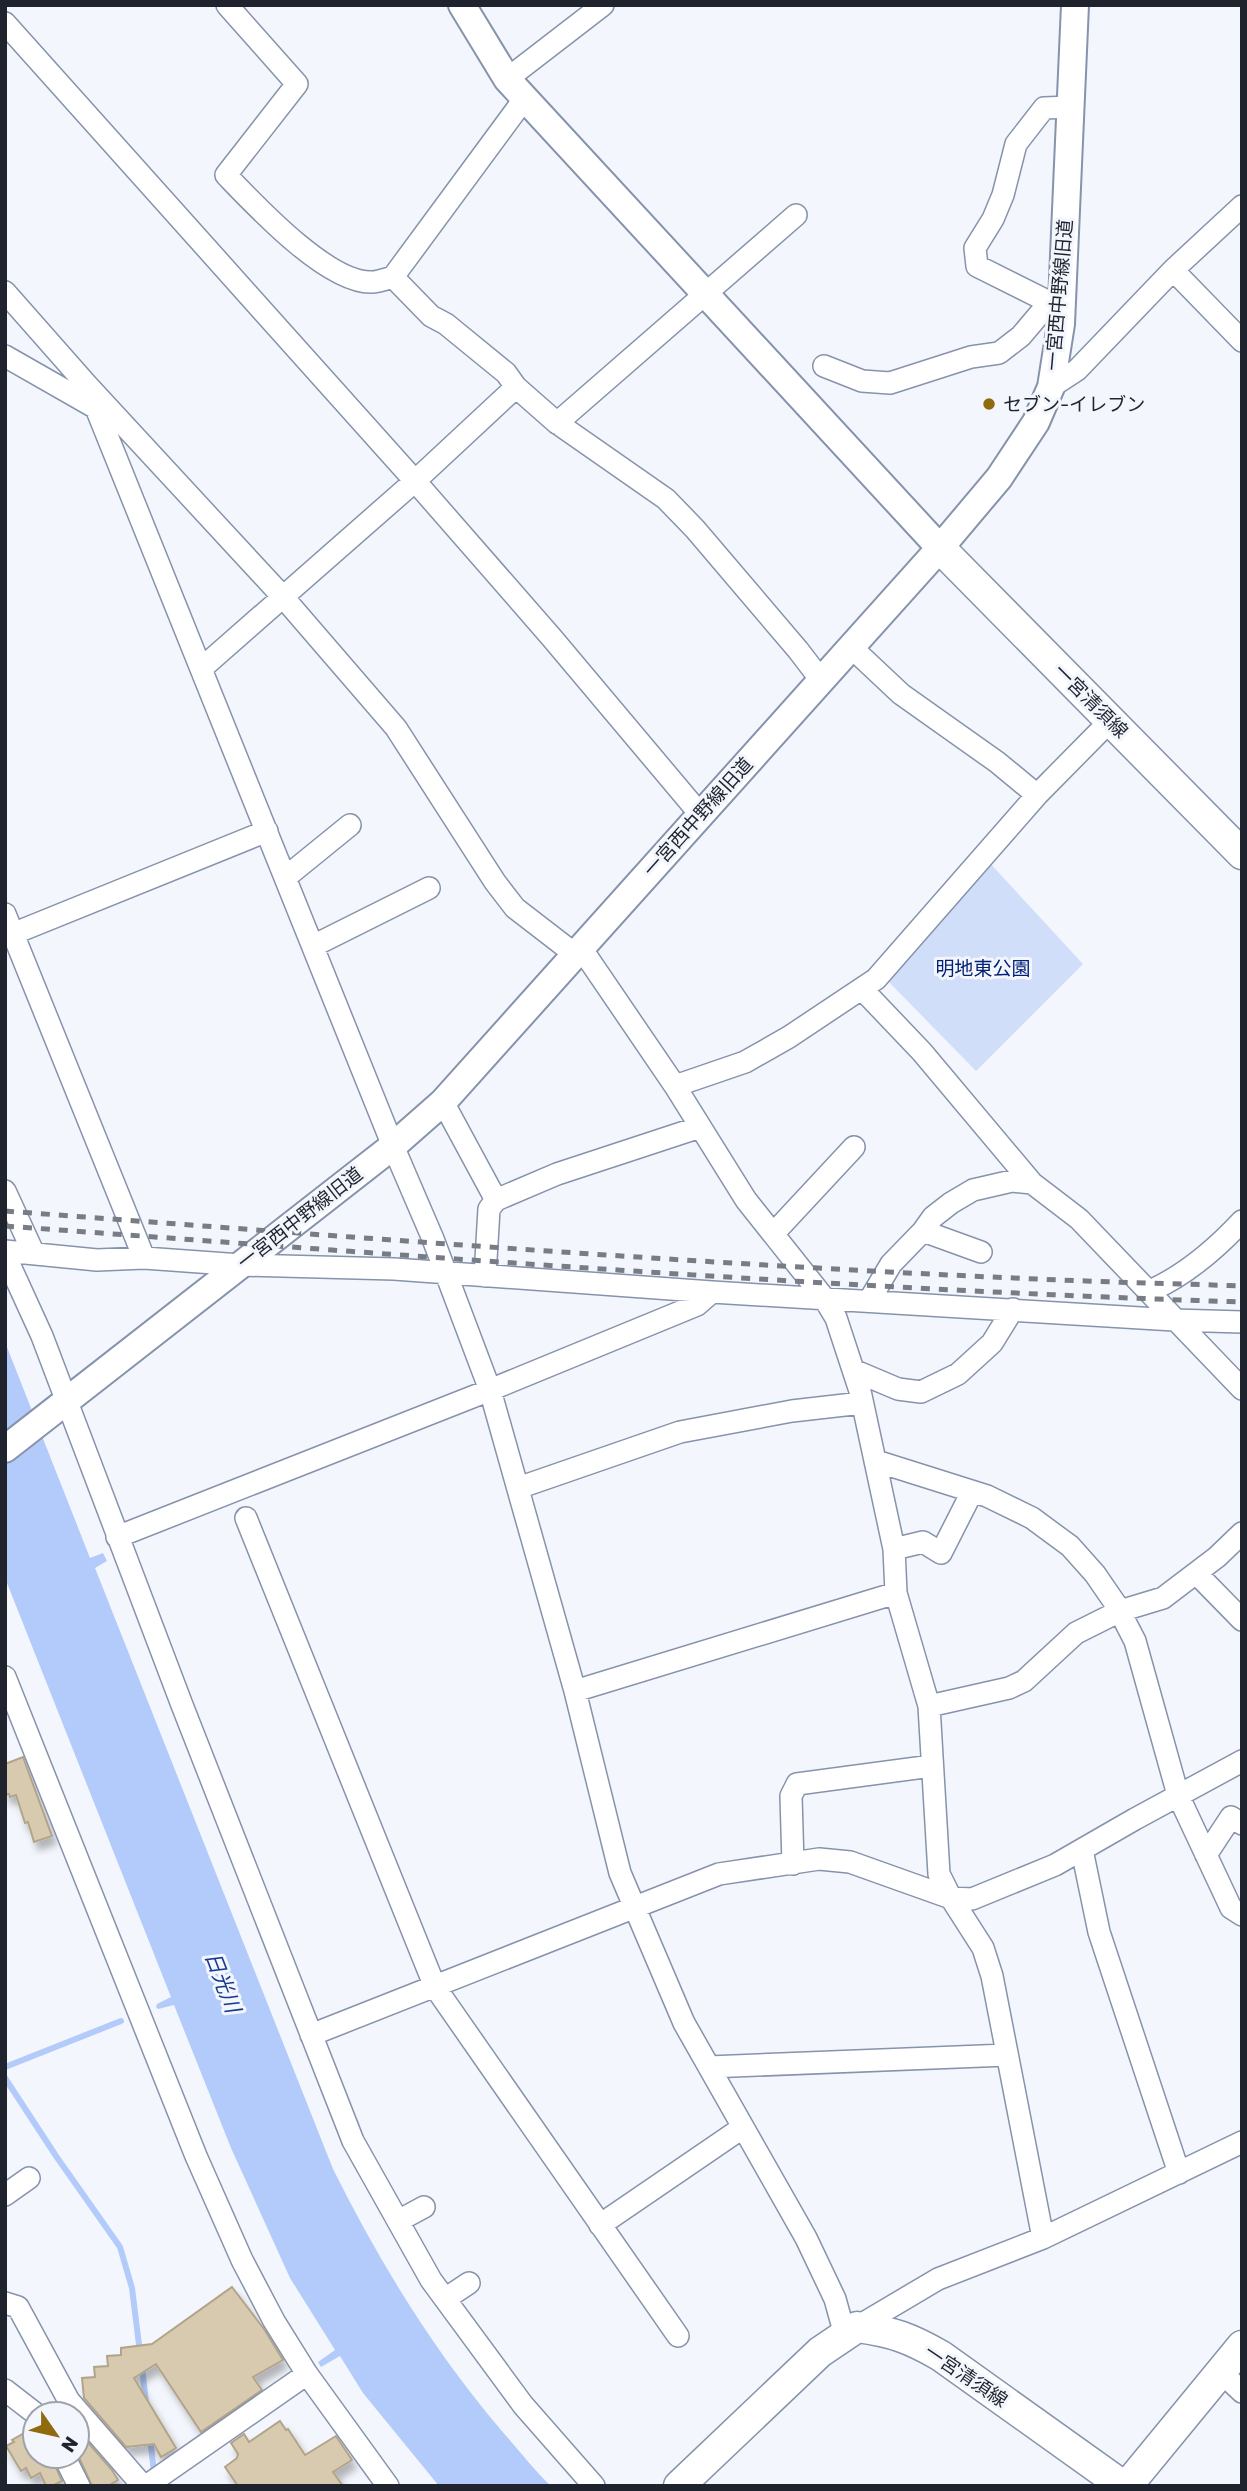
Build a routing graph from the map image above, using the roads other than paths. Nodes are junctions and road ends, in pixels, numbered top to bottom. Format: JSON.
{"nodes":[{"id":1,"x":227,"y":5,"type":"edge"},
{"id":2,"x":462,"y":5,"type":"edge"},
{"id":3,"x":603,"y":5,"type":"edge"},
{"id":4,"x":1075,"y":5,"type":"edge"},
{"id":5,"x":5,"y":23,"type":"edge"},
{"id":6,"x":507,"y":79,"type":"junction"},
{"id":7,"x":525,"y":98,"type":"junction"},
{"id":8,"x":1070,"y":107,"type":"junction"},
{"id":9,"x":1242,"y":205,"type":"edge"},
{"id":10,"x":796,"y":215,"type":"dead end"},
{"id":11,"x":1173,"y":270,"type":"junction"},
{"id":12,"x":393,"y":277,"type":"junction"},
{"id":13,"x":5,"y":292,"type":"edge"},
{"id":14,"x":705,"y":294,"type":"junction"},
{"id":15,"x":1061,"y":308,"type":"junction"},
{"id":16,"x":1242,"y":341,"type":"edge"},
{"id":17,"x":5,"y":356,"type":"edge"},
{"id":18,"x":824,"y":366,"type":"dead end"},
{"id":19,"x":516,"y":387,"type":"junction"},
{"id":20,"x":1051,"y":387,"type":"junction"},
{"id":21,"x":100,"y":406,"type":"junction"},
{"id":22,"x":557,"y":423,"type":"junction"},
{"id":23,"x":415,"y":481,"type":"junction"},
{"id":24,"x":940,"y":548,"type":"junction"},
{"id":25,"x":282,"y":597,"type":"junction"},
{"id":26,"x":852,"y":647,"type":"junction"},
{"id":27,"x":202,"y":668,"type":"junction"},
{"id":28,"x":821,"y":680,"type":"junction"},
{"id":29,"x":1110,"y":721,"type":"junction"},
{"id":30,"x":1037,"y":795,"type":"junction"},
{"id":31,"x":700,"y":814,"type":"junction"},
{"id":32,"x":350,"y":825,"type":"dead end"},
{"id":33,"x":267,"y":831,"type":"junction"},
{"id":34,"x":1242,"y":854,"type":"edge"},
{"id":35,"x":286,"y":877,"type":"junction"},
{"id":36,"x":429,"y":888,"type":"dead end"},
{"id":37,"x":8,"y":928,"type":"edge"},
{"id":38,"x":313,"y":946,"type":"junction"},
{"id":39,"x":578,"y":951,"type":"junction"},
{"id":40,"x":862,"y":989,"type":"junction"},
{"id":41,"x":675,"y":1086,"type":"junction"},
{"id":42,"x":443,"y":1102,"type":"junction"},
{"id":43,"x":701,"y":1127,"type":"junction"},
{"id":44,"x":393,"y":1146,"type":"junction"},
{"id":45,"x":854,"y":1147,"type":"dead end"},
{"id":46,"x":1032,"y":1183,"type":"junction"},
{"id":47,"x":5,"y":1191,"type":"edge"},
{"id":48,"x":496,"y":1199,"type":"junction"},
{"id":49,"x":1242,"y":1221,"type":"edge"},
{"id":50,"x":923,"y":1231,"type":"junction"},
{"id":51,"x":773,"y":1234,"type":"junction"},
{"id":52,"x":981,"y":1252,"type":"dead end"},
{"id":53,"x":5,"y":1253,"type":"edge"},
{"id":54,"x":34,"y":1254,"type":"junction"},
{"id":55,"x":144,"y":1258,"type":"junction"},
{"id":56,"x":240,"y":1265,"type":"junction"},
{"id":57,"x":446,"y":1274,"type":"junction"},
{"id":58,"x":485,"y":1276,"type":"junction"},
{"id":59,"x":712,"y":1292,"type":"junction"},
{"id":60,"x":1150,"y":1292,"type":"junction"},
{"id":61,"x":824,"y":1298,"type":"junction"},
{"id":62,"x":869,"y":1301,"type":"junction"},
{"id":63,"x":1013,"y":1309,"type":"junction"},
{"id":64,"x":1174,"y":1320,"type":"junction"},
{"id":65,"x":1242,"y":1322,"type":"edge"},
{"id":66,"x":853,"y":1370,"type":"junction"},
{"id":67,"x":1242,"y":1389,"type":"edge"},
{"id":68,"x":490,"y":1390,"type":"junction"},
{"id":69,"x":66,"y":1401,"type":"junction"},
{"id":70,"x":862,"y":1403,"type":"junction"},
{"id":71,"x":5,"y":1449,"type":"edge"},
{"id":72,"x":876,"y":1461,"type":"junction"},
{"id":73,"x":518,"y":1488,"type":"junction"},
{"id":74,"x":972,"y":1492,"type":"junction"},
{"id":75,"x":246,"y":1518,"type":"dead end"},
{"id":76,"x":1242,"y":1533,"type":"edge"},
{"id":77,"x":117,"y":1537,"type":"junction"},
{"id":78,"x":894,"y":1549,"type":"junction"},
{"id":79,"x":1196,"y":1573,"type":"junction"},
{"id":80,"x":896,"y":1593,"type":"junction"},
{"id":81,"x":1120,"y":1611,"type":"junction"},
{"id":82,"x":1242,"y":1620,"type":"edge"},
{"id":83,"x":5,"y":1677,"type":"edge"},
{"id":84,"x":575,"y":1691,"type":"junction"},
{"id":85,"x":929,"y":1706,"type":"junction"},
{"id":86,"x":1242,"y":1761,"type":"edge"},
{"id":87,"x":932,"y":1766,"type":"junction"},
{"id":88,"x":1178,"y":1795,"type":"junction"},
{"id":89,"x":1242,"y":1825,"type":"edge"},
{"id":90,"x":1082,"y":1850,"type":"junction"},
{"id":91,"x":1206,"y":1855,"type":"junction"},
{"id":92,"x":793,"y":1864,"type":"junction"},
{"id":93,"x":951,"y":1898,"type":"junction"},
{"id":94,"x":635,"y":1908,"type":"junction"},
{"id":95,"x":1242,"y":1915,"type":"edge"},
{"id":96,"x":435,"y":1987,"type":"junction"},
{"id":97,"x":311,"y":2035,"type":"junction"},
{"id":98,"x":1007,"y":2055,"type":"junction"},
{"id":99,"x":709,"y":2067,"type":"junction"},
{"id":100,"x":742,"y":2128,"type":"junction"},
{"id":101,"x":1242,"y":2143,"type":"edge"},
{"id":102,"x":1179,"y":2173,"type":"junction"},
{"id":103,"x":29,"y":2178,"type":"dead end"},
{"id":104,"x":5,"y":2195,"type":"edge"},
{"id":105,"x":424,"y":2207,"type":"dead end"},
{"id":106,"x":398,"y":2221,"type":"junction"},
{"id":107,"x":600,"y":2225,"type":"junction"},
{"id":108,"x":1043,"y":2238,"type":"junction"},
{"id":109,"x":469,"y":2283,"type":"dead end"},
{"id":110,"x":445,"y":2299,"type":"junction"},
{"id":111,"x":5,"y":2303,"type":"edge"},
{"id":112,"x":851,"y":2331,"type":"junction"},
{"id":113,"x":678,"y":2336,"type":"dead end"},
{"id":114,"x":1242,"y":2347,"type":"edge"},
{"id":115,"x":307,"y":2374,"type":"junction"},
{"id":116,"x":1231,"y":2382,"type":"edge"},
{"id":117,"x":5,"y":2390,"type":"edge"},
{"id":118,"x":21,"y":2402,"type":"edge"},
{"id":119,"x":71,"y":2470,"type":"edge"},
{"id":120,"x":147,"y":2485,"type":"edge"},
{"id":121,"x":79,"y":2486,"type":"edge"},
{"id":122,"x":388,"y":2486,"type":"edge"},
{"id":123,"x":594,"y":2486,"type":"edge"},
{"id":124,"x":679,"y":2486,"type":"edge"},
{"id":125,"x":1125,"y":2486,"type":"edge"}],
"edges":[{"from":1,"to":12,"type":"street"},
{"from":2,"to":6,"type":"street"},
{"from":3,"to":6,"type":"street"},
{"from":4,"to":8,"type":"street","name":"一宮西中野線旧道"},
{"from":5,"to":23,"type":"street"},
{"from":6,"to":7,"type":"street"},
{"from":7,"to":12,"type":"street"},
{"from":7,"to":14,"type":"street"},
{"from":8,"to":15,"type":"street","name":"一宮西中野線旧道"},
{"from":8,"to":15,"type":"street"},
{"from":9,"to":11,"type":"street"},
{"from":10,"to":14,"type":"street"},
{"from":11,"to":16,"type":"street"},
{"from":11,"to":20,"type":"street"},
{"from":12,"to":19,"type":"street"},
{"from":13,"to":21,"type":"street"},
{"from":14,"to":22,"type":"street"},
{"from":14,"to":24,"type":"street"},
{"from":15,"to":18,"type":"street"},
{"from":15,"to":20,"type":"street","name":"一宮西中野線旧道"},
{"from":17,"to":21,"type":"street"},
{"from":19,"to":22,"type":"street"},
{"from":19,"to":23,"type":"street"},
{"from":20,"to":24,"type":"street","name":"一宮西中野線旧道"},
{"from":21,"to":25,"type":"street"},
{"from":21,"to":27,"type":"street"},
{"from":22,"to":28,"type":"street"},
{"from":23,"to":25,"type":"street"},
{"from":23,"to":31,"type":"street"},
{"from":24,"to":26,"type":"street","name":"一宮西中野線旧道"},
{"from":24,"to":29,"type":"main road","name":"一宮清須線"},
{"from":25,"to":27,"type":"street"},
{"from":25,"to":39,"type":"street"},
{"from":26,"to":28,"type":"street","name":"一宮西中野線旧道"},
{"from":26,"to":30,"type":"street"},
{"from":27,"to":33,"type":"street"},
{"from":28,"to":31,"type":"street","name":"一宮西中野線旧道"},
{"from":29,"to":30,"type":"street"},
{"from":29,"to":34,"type":"main road","name":"一宮清須線"},
{"from":30,"to":40,"type":"street"},
{"from":31,"to":39,"type":"street","name":"一宮西中野線旧道"},
{"from":32,"to":35,"type":"street"},
{"from":33,"to":35,"type":"street"},
{"from":33,"to":37,"type":"street"},
{"from":35,"to":38,"type":"street"},
{"from":36,"to":38,"type":"street"},
{"from":37,"to":55,"type":"street"},
{"from":38,"to":44,"type":"street"},
{"from":39,"to":41,"type":"street"},
{"from":39,"to":42,"type":"street","name":"一宮西中野線旧道"},
{"from":40,"to":41,"type":"street"},
{"from":40,"to":46,"type":"street"},
{"from":41,"to":43,"type":"street"},
{"from":42,"to":44,"type":"street","name":"一宮西中野線旧道"},
{"from":42,"to":48,"type":"street"},
{"from":43,"to":48,"type":"street"},
{"from":43,"to":51,"type":"street"},
{"from":44,"to":56,"type":"street","name":"一宮西中野線旧道"},
{"from":44,"to":57,"type":"street"},
{"from":45,"to":51,"type":"street"},
{"from":46,"to":50,"type":"street"},
{"from":46,"to":60,"type":"street"},
{"from":47,"to":54,"type":"street"},
{"from":48,"to":58,"type":"street"},
{"from":49,"to":60,"type":"street"},
{"from":50,"to":52,"type":"street"},
{"from":50,"to":62,"type":"street"},
{"from":51,"to":61,"type":"street"},
{"from":53,"to":54,"type":"street"},
{"from":53,"to":69,"type":"street"},
{"from":54,"to":55,"type":"street"},
{"from":55,"to":56,"type":"street"},
{"from":56,"to":57,"type":"street"},
{"from":56,"to":69,"type":"street","name":"一宮西中野線旧道"},
{"from":57,"to":58,"type":"street"},
{"from":57,"to":68,"type":"street"},
{"from":58,"to":59,"type":"street"},
{"from":59,"to":61,"type":"street"},
{"from":59,"to":68,"type":"street"},
{"from":60,"to":64,"type":"street"},
{"from":61,"to":62,"type":"street"},
{"from":61,"to":66,"type":"street"},
{"from":62,"to":63,"type":"street"},
{"from":63,"to":64,"type":"street"},
{"from":63,"to":66,"type":"street"},
{"from":64,"to":65,"type":"street"},
{"from":64,"to":67,"type":"street"},
{"from":66,"to":70,"type":"street"},
{"from":68,"to":73,"type":"street"},
{"from":68,"to":77,"type":"street"},
{"from":69,"to":71,"type":"street","name":"一宮西中野線旧道"},
{"from":69,"to":77,"type":"street"},
{"from":70,"to":72,"type":"street"},
{"from":70,"to":73,"type":"street"},
{"from":72,"to":74,"type":"street"},
{"from":72,"to":78,"type":"street"},
{"from":73,"to":84,"type":"street"},
{"from":74,"to":78,"type":"street"},
{"from":74,"to":81,"type":"street"},
{"from":75,"to":96,"type":"street"},
{"from":76,"to":79,"type":"street"},
{"from":77,"to":97,"type":"street"},
{"from":78,"to":80,"type":"street"},
{"from":79,"to":81,"type":"street"},
{"from":79,"to":82,"type":"street"},
{"from":80,"to":84,"type":"street"},
{"from":80,"to":85,"type":"street"},
{"from":81,"to":85,"type":"street"},
{"from":81,"to":88,"type":"street"},
{"from":83,"to":115,"type":"street"},
{"from":84,"to":94,"type":"street"},
{"from":85,"to":87,"type":"street"},
{"from":86,"to":88,"type":"street"},
{"from":87,"to":92,"type":"street"},
{"from":87,"to":93,"type":"street"},
{"from":88,"to":90,"type":"street"},
{"from":88,"to":91,"type":"street"},
{"from":89,"to":91,"type":"street"},
{"from":90,"to":93,"type":"street"},
{"from":90,"to":102,"type":"street"},
{"from":91,"to":95,"type":"street"},
{"from":92,"to":93,"type":"street"},
{"from":92,"to":94,"type":"street"},
{"from":93,"to":98,"type":"street"},
{"from":94,"to":96,"type":"street"},
{"from":94,"to":99,"type":"street"},
{"from":96,"to":97,"type":"street"},
{"from":96,"to":107,"type":"street"},
{"from":97,"to":106,"type":"street"},
{"from":98,"to":99,"type":"street"},
{"from":98,"to":108,"type":"street"},
{"from":99,"to":100,"type":"street"},
{"from":100,"to":107,"type":"street"},
{"from":100,"to":112,"type":"street"},
{"from":101,"to":102,"type":"street"},
{"from":102,"to":108,"type":"street"},
{"from":103,"to":104,"type":"street"},
{"from":105,"to":106,"type":"street"},
{"from":106,"to":110,"type":"street"},
{"from":107,"to":113,"type":"street"},
{"from":108,"to":112,"type":"street"},
{"from":109,"to":110,"type":"street"},
{"from":110,"to":123,"type":"street"},
{"from":111,"to":120,"type":"street"},
{"from":112,"to":124,"type":"main road"},
{"from":112,"to":125,"type":"main road","name":"一宮清須線"},
{"from":114,"to":116,"type":"main road"},
{"from":115,"to":120,"type":"street"},
{"from":115,"to":122,"type":"street"},
{"from":116,"to":125,"type":"main road"},
{"from":117,"to":118,"type":"street"},
{"from":119,"to":121,"type":"street"}]}
